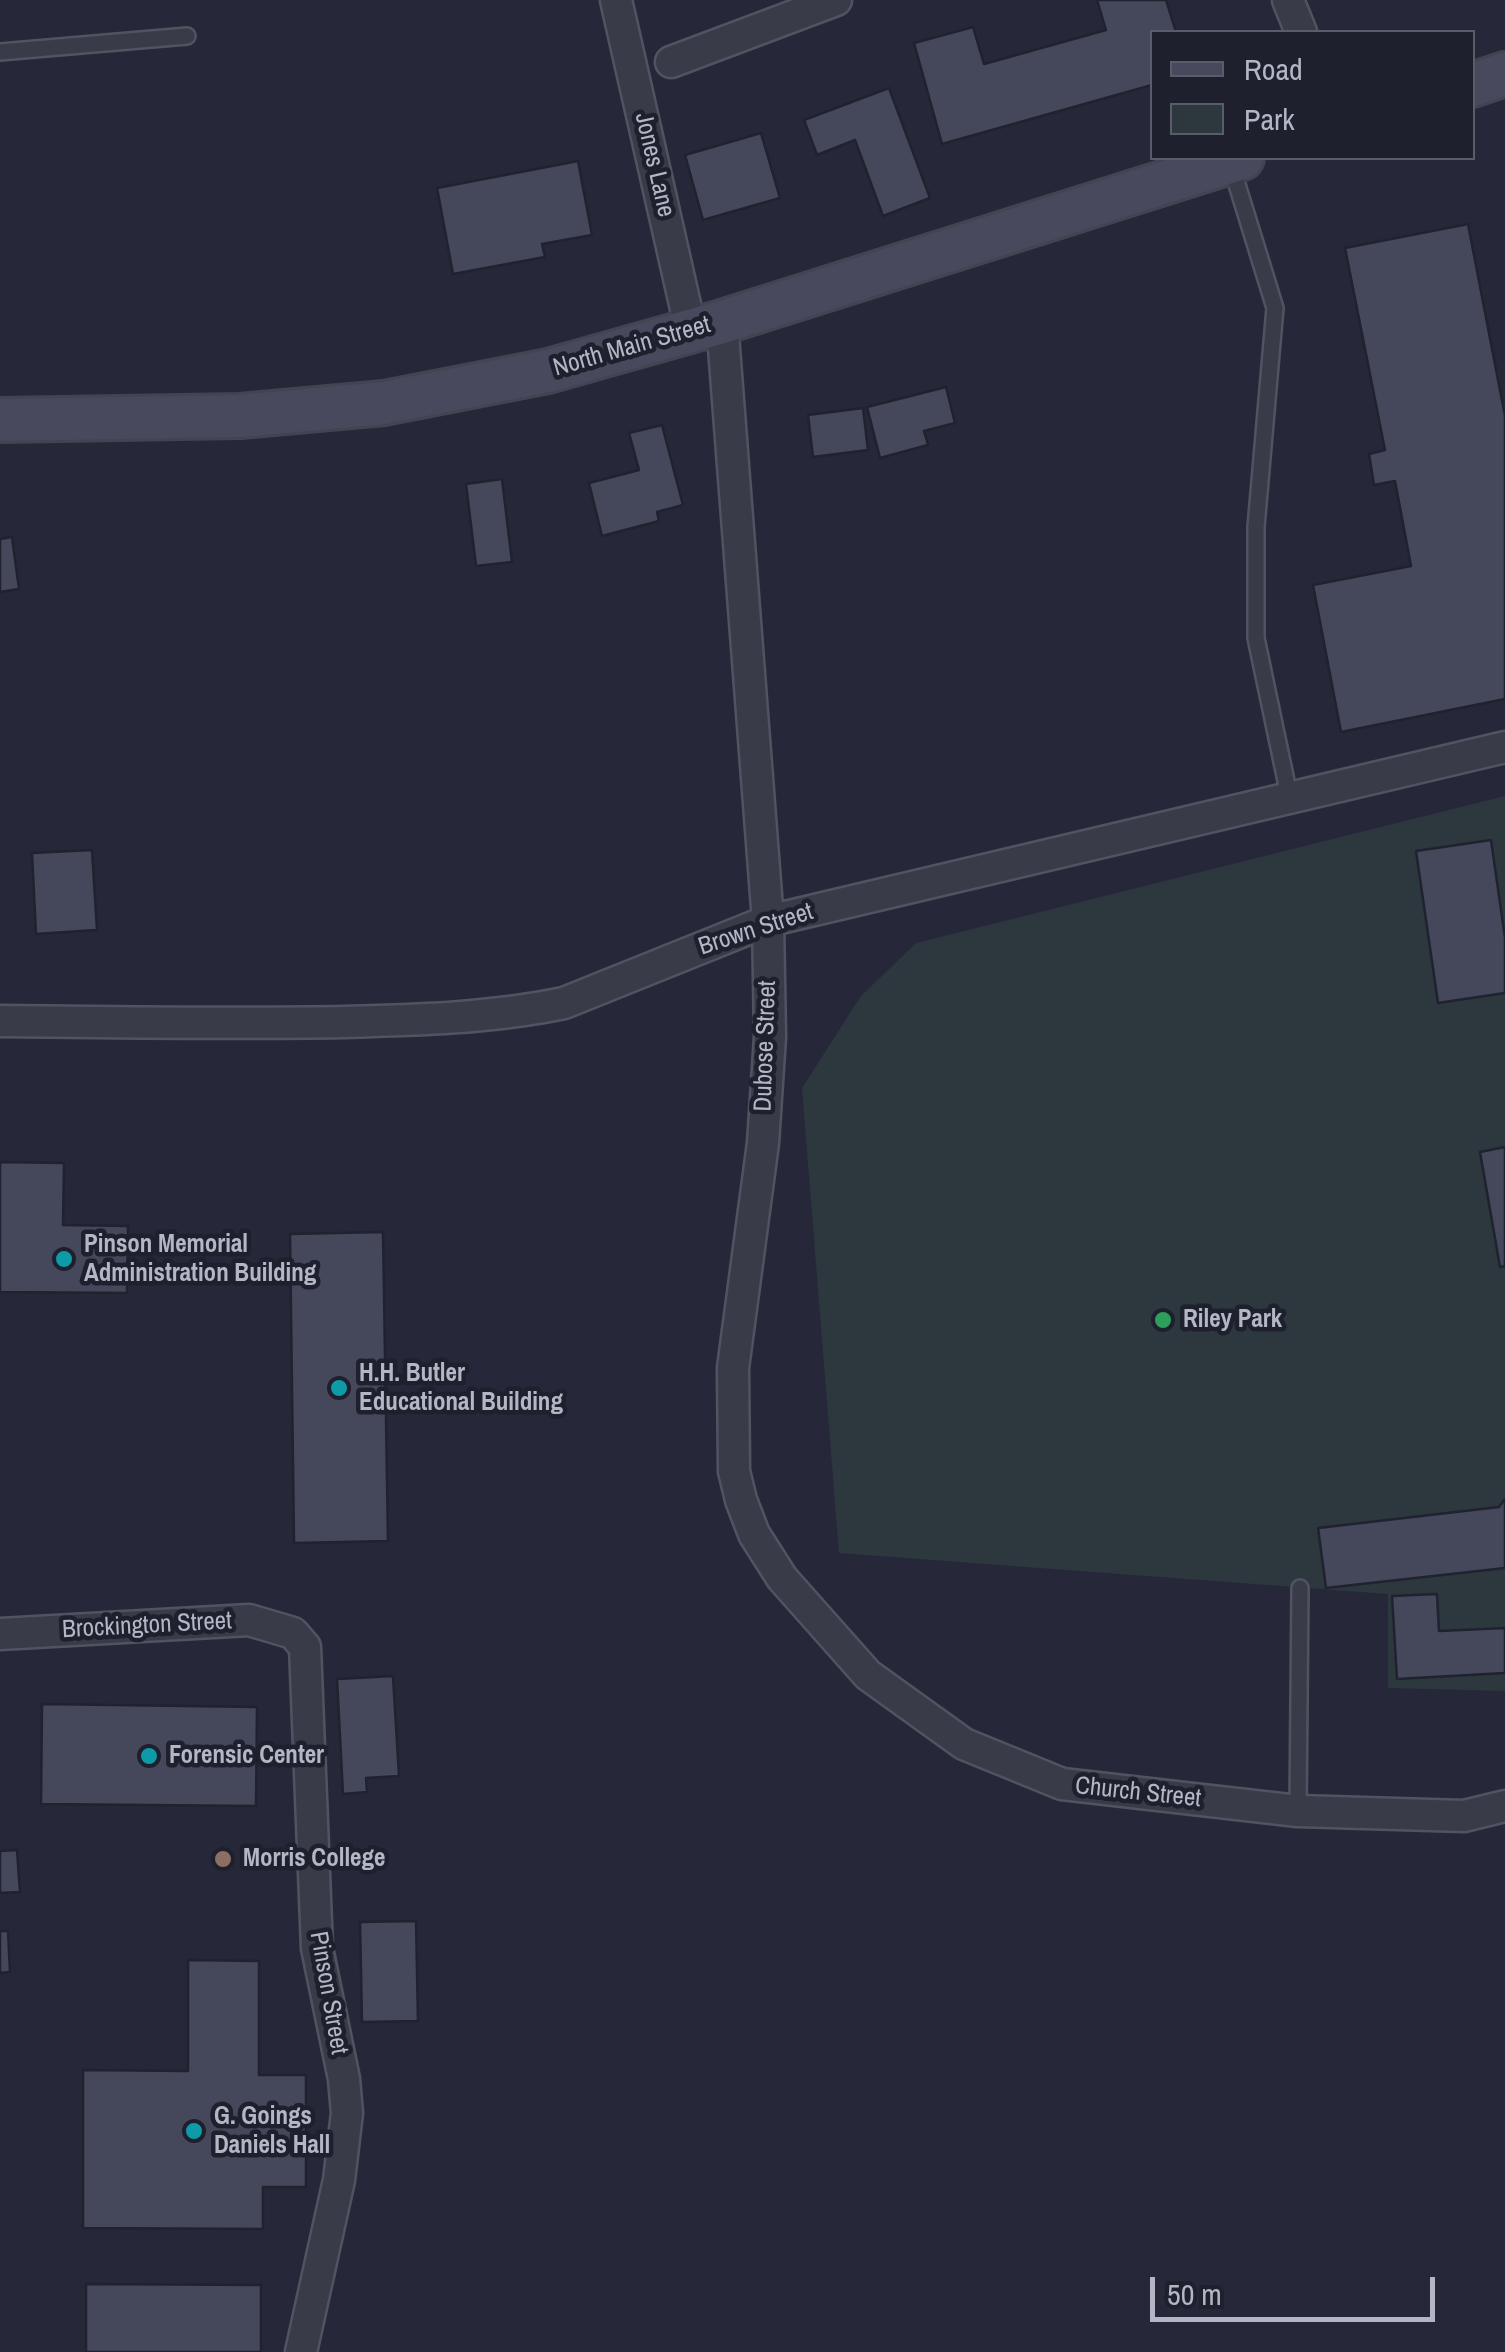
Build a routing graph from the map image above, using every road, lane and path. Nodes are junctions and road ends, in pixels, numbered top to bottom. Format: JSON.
{"nodes":[{"id":1,"x":616,"y":0,"type":"edge"},
{"id":2,"x":836,"y":0,"type":"edge"},
{"id":3,"x":1288,"y":0,"type":"edge"},
{"id":4,"x":1300,"y":30,"type":"edge"},
{"id":5,"x":187,"y":36,"type":"dead end"},
{"id":6,"x":0,"y":52,"type":"edge"},
{"id":7,"x":671,"y":62,"type":"dead end"},
{"id":8,"x":1505,"y":74,"type":"edge"},
{"id":9,"x":1475,"y":83,"type":"edge"},
{"id":10,"x":1233,"y":160,"type":"edge"},
{"id":11,"x":1236,"y":160,"type":"edge"},
{"id":12,"x":707,"y":326,"type":"junction"},
{"id":13,"x":0,"y":420,"type":"edge"},
{"id":14,"x":1505,"y":747,"type":"edge"},
{"id":15,"x":1290,"y":800,"type":"junction"},
{"id":16,"x":768,"y":920,"type":"junction"},
{"id":17,"x":0,"y":1021,"type":"edge"},
{"id":18,"x":782,"y":1578,"type":"joint"},
{"id":19,"x":1300,"y":1588,"type":"dead end"},
{"id":20,"x":293,"y":1633,"type":"joint"},
{"id":21,"x":0,"y":1634,"type":"edge"},
{"id":22,"x":1505,"y":1806,"type":"edge"},
{"id":23,"x":1298,"y":1811,"type":"junction"},
{"id":24,"x":300,"y":2352,"type":"edge"}],
"edges":[{"from":1,"to":12,"type":"street","name":"Jones Lane"},
{"from":2,"to":7,"type":"street"},
{"from":3,"to":4,"type":"street"},
{"from":5,"to":6,"type":"lane"},
{"from":8,"to":9,"type":"main road"},
{"from":10,"to":12,"type":"main road","name":"North Main Street"},
{"from":11,"to":15,"type":"lane"},
{"from":12,"to":13,"type":"main road","name":"North Main Street"},
{"from":12,"to":16,"type":"street","name":"Dubose Street"},
{"from":14,"to":15,"type":"street","name":"Brown Street"},
{"from":15,"to":16,"type":"street","name":"Brown Street"},
{"from":16,"to":17,"type":"street","name":"Brown Street"},
{"from":16,"to":18,"type":"street","name":"Dubose Street"},
{"from":18,"to":23,"type":"street","name":"Church Street"},
{"from":19,"to":23,"type":"lane"},
{"from":20,"to":21,"type":"street","name":"Brockington Street"},
{"from":20,"to":24,"type":"street","name":"Pinson Street"},
{"from":22,"to":23,"type":"street","name":"Church Street"}]}
